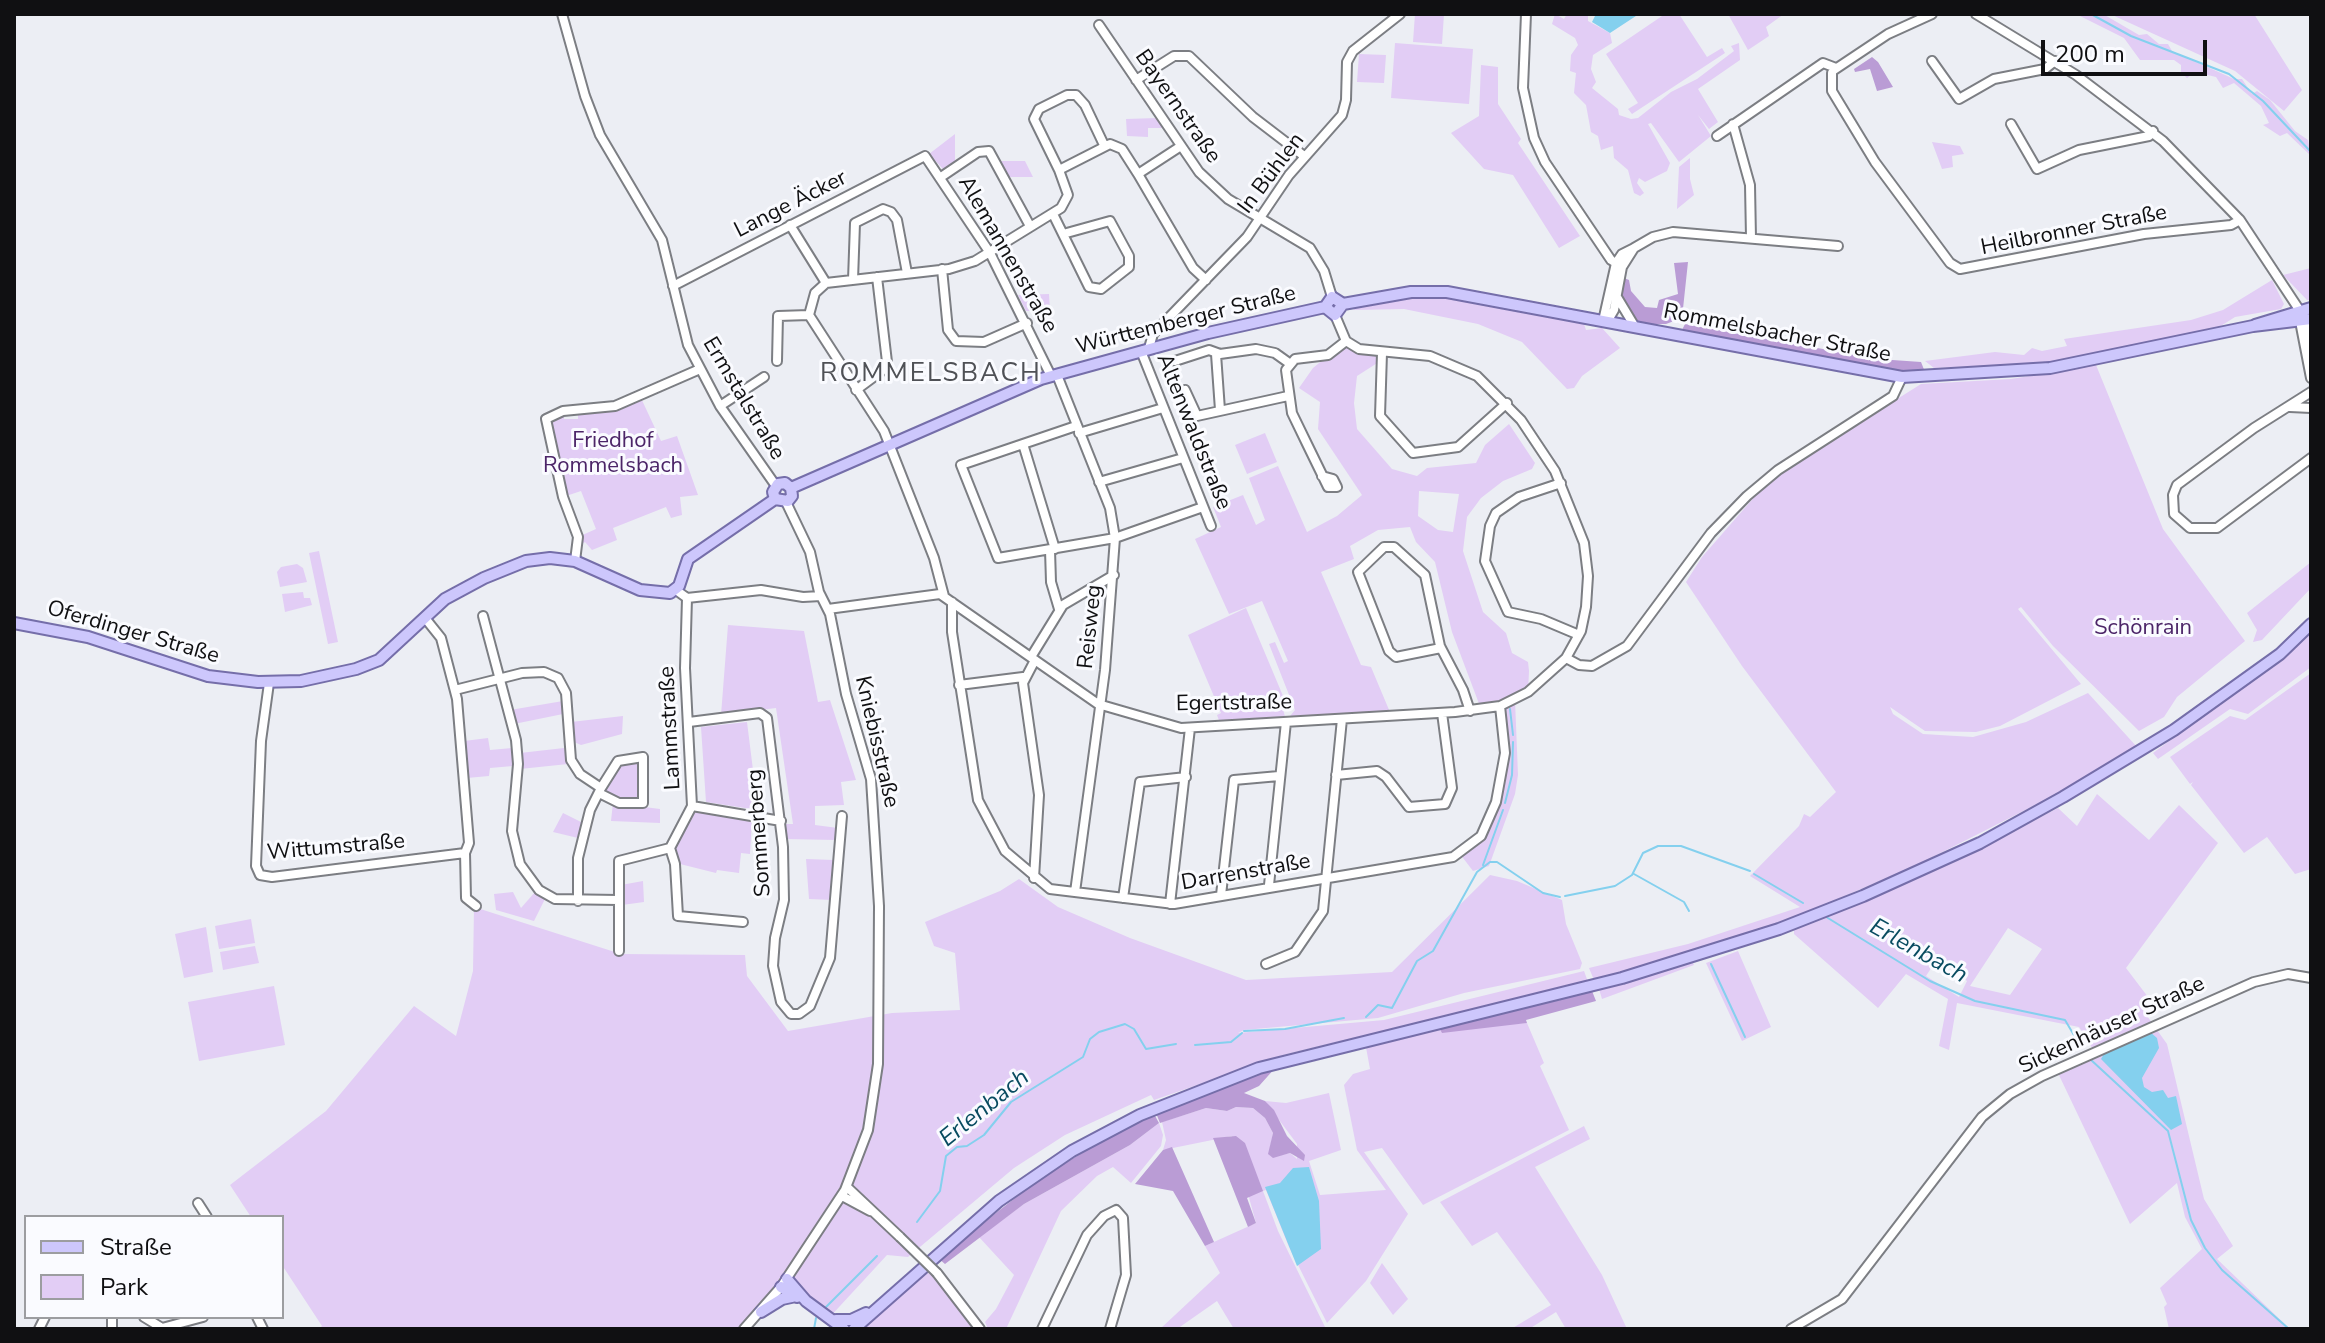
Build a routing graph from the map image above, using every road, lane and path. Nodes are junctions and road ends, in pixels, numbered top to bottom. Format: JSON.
{"nodes":[{"id":1,"x":562,"y":14,"type":"edge"},
{"id":2,"x":1400,"y":14,"type":"edge"},
{"id":3,"x":1526,"y":14,"type":"edge"},
{"id":4,"x":1932,"y":14,"type":"edge"},
{"id":5,"x":1976,"y":14,"type":"edge"},
{"id":6,"x":1099,"y":25,"type":"dead end"},
{"id":7,"x":1932,"y":61,"type":"dead end"},
{"id":8,"x":2055,"y":61,"type":"junction"},
{"id":9,"x":1834,"y":70,"type":"junction"},
{"id":10,"x":1136,"y":80,"type":"junction"},
{"id":11,"x":2011,"y":124,"type":"dead end"},
{"id":12,"x":1735,"y":127,"type":"junction"},
{"id":13,"x":2153,"y":131,"type":"junction"},
{"id":14,"x":1717,"y":136,"type":"dead end"},
{"id":15,"x":1104,"y":145,"type":"junction"},
{"id":16,"x":1181,"y":146,"type":"junction"},
{"id":17,"x":925,"y":156,"type":"joint"},
{"id":18,"x":1304,"y":156,"type":"junction"},
{"id":19,"x":1059,"y":170,"type":"junction"},
{"id":20,"x":1138,"y":174,"type":"junction"},
{"id":21,"x":941,"y":177,"type":"junction"},
{"id":22,"x":1053,"y":214,"type":"junction"},
{"id":23,"x":1261,"y":218,"type":"junction"},
{"id":24,"x":2240,"y":220,"type":"junction"},
{"id":25,"x":790,"y":225,"type":"junction"},
{"id":26,"x":1030,"y":226,"type":"junction"},
{"id":27,"x":1063,"y":234,"type":"junction"},
{"id":28,"x":1751,"y":238,"type":"junction"},
{"id":29,"x":1838,"y":246,"type":"dead end"},
{"id":30,"x":990,"y":253,"type":"junction"},
{"id":31,"x":1619,"y":265,"type":"junction"},
{"id":32,"x":942,"y":269,"type":"junction"},
{"id":33,"x":907,"y":273,"type":"junction"},
{"id":34,"x":877,"y":277,"type":"junction"},
{"id":35,"x":853,"y":280,"type":"junction"},
{"id":36,"x":1206,"y":280,"type":"junction"},
{"id":37,"x":826,"y":283,"type":"junction"},
{"id":38,"x":673,"y":286,"type":"junction"},
{"id":39,"x":1617,"y":296,"type":"junction"},
{"id":40,"x":1329,"y":302,"type":"junction"},
{"id":41,"x":1343,"y":304,"type":"junction"},
{"id":42,"x":2311,"y":308,"type":"edge"},
{"id":43,"x":809,"y":315,"type":"junction"},
{"id":44,"x":1335,"y":315,"type":"junction"},
{"id":45,"x":2304,"y":318,"type":"edge"},
{"id":46,"x":1605,"y":322,"type":"junction"},
{"id":47,"x":1027,"y":323,"type":"junction"},
{"id":48,"x":1635,"y":327,"type":"junction"},
{"id":49,"x":1346,"y":341,"type":"junction"},
{"id":50,"x":2311,"y":343,"type":"edge"},
{"id":51,"x":1145,"y":350,"type":"junction"},
{"id":52,"x":1382,"y":353,"type":"junction"},
{"id":53,"x":1216,"y":354,"type":"junction"},
{"id":54,"x":777,"y":361,"type":"dead end"},
{"id":55,"x":1175,"y":361,"type":"dead end"},
{"id":56,"x":1289,"y":363,"type":"junction"},
{"id":57,"x":700,"y":369,"type":"junction"},
{"id":58,"x":1054,"y":376,"type":"junction"},
{"id":59,"x":764,"y":377,"type":"dead end"},
{"id":60,"x":1898,"y":377,"type":"junction"},
{"id":61,"x":2311,"y":378,"type":"edge"},
{"id":62,"x":856,"y":390,"type":"junction"},
{"id":63,"x":1185,"y":390,"type":"dead end"},
{"id":64,"x":2311,"y":392,"type":"edge"},
{"id":65,"x":1288,"y":396,"type":"junction"},
{"id":66,"x":1507,"y":403,"type":"junction"},
{"id":67,"x":720,"y":406,"type":"junction"},
{"id":68,"x":2289,"y":407,"type":"junction"},
{"id":69,"x":1163,"y":408,"type":"junction"},
{"id":70,"x":2311,"y":408,"type":"edge"},
{"id":71,"x":1220,"y":410,"type":"junction"},
{"id":72,"x":1077,"y":430,"type":"junction"},
{"id":73,"x":889,"y":443,"type":"junction"},
{"id":74,"x":1023,"y":444,"type":"junction"},
{"id":75,"x":1183,"y":458,"type":"junction"},
{"id":76,"x":2311,"y":458,"type":"edge"},
{"id":77,"x":1322,"y":476,"type":"dead end"},
{"id":78,"x":1099,"y":482,"type":"junction"},
{"id":79,"x":1561,"y":483,"type":"junction"},
{"id":80,"x":776,"y":486,"type":"junction"},
{"id":81,"x":791,"y":488,"type":"junction"},
{"id":82,"x":775,"y":499,"type":"junction"},
{"id":83,"x":786,"y":502,"type":"junction"},
{"id":84,"x":1203,"y":507,"type":"junction"},
{"id":85,"x":1211,"y":526,"type":"dead end"},
{"id":86,"x":1115,"y":538,"type":"junction"},
{"id":87,"x":1052,"y":550,"type":"junction"},
{"id":88,"x":575,"y":561,"type":"junction"},
{"id":89,"x":1114,"y":575,"type":"junction"},
{"id":90,"x":676,"y":590,"type":"junction"},
{"id":91,"x":821,"y":596,"type":"junction"},
{"id":92,"x":687,"y":598,"type":"junction"},
{"id":93,"x":948,"y":599,"type":"junction"},
{"id":94,"x":828,"y":609,"type":"junction"},
{"id":95,"x":1059,"y":609,"type":"junction"},
{"id":96,"x":483,"y":616,"type":"dead end"},
{"id":97,"x":425,"y":618,"type":"junction"},
{"id":98,"x":14,"y":623,"type":"edge"},
{"id":99,"x":2311,"y":624,"type":"edge"},
{"id":100,"x":1579,"y":635,"type":"junction"},
{"id":101,"x":1441,"y":648,"type":"junction"},
{"id":102,"x":1033,"y":658,"type":"junction"},
{"id":103,"x":1566,"y":658,"type":"junction"},
{"id":104,"x":500,"y":677,"type":"junction"},
{"id":105,"x":1023,"y":677,"type":"junction"},
{"id":106,"x":269,"y":683,"type":"junction"},
{"id":107,"x":959,"y":685,"type":"junction"},
{"id":108,"x":455,"y":690,"type":"junction"},
{"id":109,"x":1098,"y":704,"type":"junction"},
{"id":110,"x":1500,"y":706,"type":"junction"},
{"id":111,"x":1470,"y":711,"type":"junction"},
{"id":112,"x":1442,"y":713,"type":"junction"},
{"id":113,"x":1342,"y":719,"type":"junction"},
{"id":114,"x":689,"y":722,"type":"junction"},
{"id":115,"x":1286,"y":722,"type":"junction"},
{"id":116,"x":1190,"y":728,"type":"junction"},
{"id":117,"x":1336,"y":775,"type":"junction"},
{"id":118,"x":1279,"y":776,"type":"junction"},
{"id":119,"x":1186,"y":777,"type":"junction"},
{"id":120,"x":600,"y":790,"type":"junction"},
{"id":121,"x":692,"y":806,"type":"junction"},
{"id":122,"x":842,"y":816,"type":"dead end"},
{"id":123,"x":781,"y":821,"type":"junction"},
{"id":124,"x":670,"y":848,"type":"junction"},
{"id":125,"x":465,"y":853,"type":"junction"},
{"id":126,"x":1325,"y":877,"type":"junction"},
{"id":127,"x":1034,"y":878,"type":"junction"},
{"id":128,"x":1269,"y":885,"type":"junction"},
{"id":129,"x":1075,"y":892,"type":"junction"},
{"id":130,"x":1221,"y":895,"type":"junction"},
{"id":131,"x":1123,"y":898,"type":"junction"},
{"id":132,"x":618,"y":900,"type":"junction"},
{"id":133,"x":578,"y":901,"type":"junction"},
{"id":134,"x":1170,"y":904,"type":"junction"},
{"id":135,"x":476,"y":906,"type":"dead end"},
{"id":136,"x":743,"y":922,"type":"dead end"},
{"id":137,"x":619,"y":951,"type":"dead end"},
{"id":138,"x":1266,"y":964,"type":"dead end"},
{"id":139,"x":2311,"y":978,"type":"edge"},
{"id":140,"x":847,"y":1187,"type":"junction"},
{"id":141,"x":842,"y":1196,"type":"junction"},
{"id":142,"x":198,"y":1203,"type":"dead end"},
{"id":143,"x":875,"y":1214,"type":"junction"},
{"id":144,"x":206,"y":1215,"type":"edge"},
{"id":145,"x":784,"y":1283,"type":"junction"},
{"id":146,"x":801,"y":1298,"type":"junction"},
{"id":147,"x":878,"y":1305,"type":"junction"},
{"id":148,"x":761,"y":1312,"type":"junction"},
{"id":149,"x":147,"y":1319,"type":"edge"},
{"id":150,"x":172,"y":1322,"type":"edge"},
{"id":151,"x":833,"y":1324,"type":"edge"},
{"id":152,"x":744,"y":1329,"type":"edge"},
{"id":153,"x":844,"y":1329,"type":"edge"},
{"id":154,"x":854,"y":1329,"type":"edge"},
{"id":155,"x":980,"y":1329,"type":"edge"},
{"id":156,"x":1042,"y":1329,"type":"edge"},
{"id":157,"x":1110,"y":1329,"type":"edge"},
{"id":158,"x":1791,"y":1329,"type":"edge"}],
"edges":[{"from":1,"to":38,"type":"street","name":"Ermstalstraße"},
{"from":2,"to":18,"type":"street","name":"In Bühlen"},
{"from":3,"to":31,"type":"street"},
{"from":4,"to":9,"type":"street"},
{"from":5,"to":8,"type":"street"},
{"from":6,"to":10,"type":"street","name":"Bayernstraße"},
{"from":7,"to":8,"type":"street"},
{"from":8,"to":13,"type":"street"},
{"from":9,"to":12,"type":"street"},
{"from":9,"to":24,"type":"street","name":"Heilbronner Straße"},
{"from":10,"to":16,"type":"street","name":"Bayernstraße"},
{"from":10,"to":18,"type":"street"},
{"from":11,"to":13,"type":"street"},
{"from":12,"to":14,"type":"street"},
{"from":12,"to":28,"type":"street"},
{"from":13,"to":24,"type":"street"},
{"from":15,"to":19,"type":"street"},
{"from":15,"to":19,"type":"street"},
{"from":15,"to":20,"type":"street"},
{"from":16,"to":20,"type":"street"},
{"from":16,"to":23,"type":"street","name":"Bayernstraße"},
{"from":17,"to":21,"type":"street","name":"Alemannenstraße"},
{"from":17,"to":25,"type":"street","name":"Lange Äcker"},
{"from":18,"to":23,"type":"street","name":"In Bühlen"},
{"from":19,"to":22,"type":"street"},
{"from":20,"to":36,"type":"street"},
{"from":21,"to":26,"type":"street"},
{"from":21,"to":30,"type":"street","name":"Alemannenstraße"},
{"from":22,"to":26,"type":"street"},
{"from":22,"to":27,"type":"street"},
{"from":23,"to":36,"type":"street","name":"In Bühlen"},
{"from":23,"to":40,"type":"street","name":"Bayernstraße"},
{"from":24,"to":45,"type":"street"},
{"from":25,"to":37,"type":"street"},
{"from":25,"to":38,"type":"street","name":"Lange Äcker"},
{"from":26,"to":30,"type":"street"},
{"from":27,"to":27,"type":"street"},
{"from":28,"to":29,"type":"street"},
{"from":28,"to":31,"type":"street"},
{"from":30,"to":32,"type":"street"},
{"from":30,"to":47,"type":"street","name":"Alemannenstraße"},
{"from":31,"to":39,"type":"street"},
{"from":31,"to":46,"type":"street"},
{"from":32,"to":33,"type":"street"},
{"from":32,"to":47,"type":"street"},
{"from":33,"to":34,"type":"street"},
{"from":33,"to":35,"type":"street"},
{"from":34,"to":35,"type":"street"},
{"from":34,"to":62,"type":"street"},
{"from":35,"to":37,"type":"street"},
{"from":36,"to":51,"type":"street","name":"In Bühlen"},
{"from":37,"to":43,"type":"street"},
{"from":38,"to":57,"type":"street","name":"Ermstalstraße"},
{"from":39,"to":46,"type":"street"},
{"from":39,"to":48,"type":"street"},
{"from":40,"to":41,"type":"main road"},
{"from":40,"to":44,"type":"main road"},
{"from":40,"to":51,"type":"main road","name":"Württemberger Straße"},
{"from":41,"to":44,"type":"main road"},
{"from":41,"to":46,"type":"main road","name":"Rommelsbacher Straße"},
{"from":42,"to":45,"type":"main road","name":"Rommelsbacher Straße"},
{"from":43,"to":54,"type":"street"},
{"from":43,"to":62,"type":"street","name":"Darrenstraße"},
{"from":44,"to":49,"type":"street"},
{"from":45,"to":50,"type":"street"},
{"from":45,"to":60,"type":"main road","name":"Rommelsbacher Straße"},
{"from":45,"to":61,"type":"street"},
{"from":46,"to":48,"type":"main road","name":"Rommelsbacher Straße"},
{"from":47,"to":58,"type":"street","name":"Alemannenstraße"},
{"from":48,"to":60,"type":"main road","name":"Rommelsbacher Straße"},
{"from":49,"to":52,"type":"street","name":"Egertstraße"},
{"from":49,"to":56,"type":"street"},
{"from":51,"to":58,"type":"main road","name":"Württemberger Straße"},
{"from":51,"to":69,"type":"street","name":"Altenwaldstraße"},
{"from":52,"to":66,"type":"street","name":"Egertstraße"},
{"from":52,"to":66,"type":"street"},
{"from":53,"to":55,"type":"street"},
{"from":53,"to":56,"type":"street"},
{"from":53,"to":71,"type":"street"},
{"from":56,"to":65,"type":"street"},
{"from":57,"to":67,"type":"street","name":"Ermstalstraße"},
{"from":57,"to":88,"type":"street"},
{"from":58,"to":72,"type":"street","name":"Reisweg"},
{"from":58,"to":73,"type":"main road","name":"Württemberger Straße"},
{"from":59,"to":67,"type":"street"},
{"from":60,"to":103,"type":"street"},
{"from":62,"to":73,"type":"street","name":"Darrenstraße"},
{"from":63,"to":71,"type":"street"},
{"from":64,"to":68,"type":"street"},
{"from":65,"to":71,"type":"street"},
{"from":65,"to":77,"type":"street"},
{"from":66,"to":79,"type":"street","name":"Egertstraße"},
{"from":67,"to":80,"type":"street","name":"Ermstalstraße"},
{"from":68,"to":70,"type":"street"},
{"from":68,"to":76,"type":"street"},
{"from":69,"to":72,"type":"street"},
{"from":69,"to":75,"type":"street","name":"Altenwaldstraße"},
{"from":72,"to":74,"type":"street"},
{"from":72,"to":78,"type":"street","name":"Reisweg"},
{"from":73,"to":81,"type":"main road","name":"Württemberger Straße"},
{"from":73,"to":93,"type":"street","name":"Darrenstraße"},
{"from":74,"to":87,"type":"street"},
{"from":74,"to":87,"type":"street"},
{"from":75,"to":78,"type":"street"},
{"from":75,"to":84,"type":"street","name":"Altenwaldstraße"},
{"from":78,"to":86,"type":"street","name":"Reisweg"},
{"from":79,"to":100,"type":"street","name":"Egertstraße"},
{"from":79,"to":100,"type":"street"},
{"from":80,"to":81,"type":"main road"},
{"from":80,"to":82,"type":"main road"},
{"from":81,"to":83,"type":"main road"},
{"from":82,"to":83,"type":"main road"},
{"from":82,"to":90,"type":"main road"},
{"from":83,"to":91,"type":"street","name":"Kniebisstraße"},
{"from":84,"to":85,"type":"street","name":"Altenwaldstraße"},
{"from":84,"to":86,"type":"street"},
{"from":86,"to":87,"type":"street"},
{"from":86,"to":89,"type":"street","name":"Reisweg"},
{"from":87,"to":95,"type":"street"},
{"from":88,"to":90,"type":"main road","name":"Oferdinger Straße"},
{"from":88,"to":97,"type":"main road","name":"Oferdinger Straße"},
{"from":89,"to":95,"type":"street"},
{"from":89,"to":109,"type":"street","name":"Reisweg"},
{"from":90,"to":92,"type":"street"},
{"from":91,"to":92,"type":"street"},
{"from":91,"to":94,"type":"street","name":"Kniebisstraße"},
{"from":92,"to":114,"type":"street","name":"Lammstraße"},
{"from":93,"to":94,"type":"street"},
{"from":93,"to":102,"type":"street","name":"Egertstraße"},
{"from":93,"to":107,"type":"street","name":"Darrenstraße"},
{"from":94,"to":140,"type":"street","name":"Kniebisstraße"},
{"from":95,"to":102,"type":"street"},
{"from":96,"to":104,"type":"street"},
{"from":97,"to":106,"type":"main road","name":"Oferdinger Straße"},
{"from":97,"to":108,"type":"street"},
{"from":98,"to":106,"type":"main road","name":"Oferdinger Straße"},
{"from":99,"to":147,"type":"main road"},
{"from":100,"to":103,"type":"street","name":"Egertstraße"},
{"from":101,"to":101,"type":"street"},
{"from":101,"to":111,"type":"street"},
{"from":102,"to":105,"type":"street"},
{"from":102,"to":109,"type":"street","name":"Egertstraße"},
{"from":103,"to":110,"type":"street","name":"Egertstraße"},
{"from":104,"to":108,"type":"street"},
{"from":104,"to":120,"type":"street"},
{"from":104,"to":133,"type":"street"},
{"from":105,"to":107,"type":"street"},
{"from":105,"to":127,"type":"street"},
{"from":106,"to":125,"type":"street","name":"Wittumstraße"},
{"from":107,"to":127,"type":"street","name":"Darrenstraße"},
{"from":108,"to":125,"type":"street"},
{"from":109,"to":116,"type":"street","name":"Egertstraße"},
{"from":109,"to":129,"type":"street","name":"Reisweg"},
{"from":110,"to":111,"type":"street","name":"Egertstraße"},
{"from":110,"to":126,"type":"street","name":"Darrenstraße"},
{"from":111,"to":112,"type":"street","name":"Egertstraße"},
{"from":112,"to":113,"type":"street","name":"Egertstraße"},
{"from":112,"to":117,"type":"street"},
{"from":113,"to":115,"type":"street","name":"Egertstraße"},
{"from":113,"to":117,"type":"street"},
{"from":114,"to":121,"type":"street","name":"Lammstraße"},
{"from":114,"to":123,"type":"street","name":"Sommerberg"},
{"from":115,"to":116,"type":"street","name":"Egertstraße"},
{"from":115,"to":118,"type":"street"},
{"from":116,"to":119,"type":"street"},
{"from":117,"to":126,"type":"street"},
{"from":118,"to":128,"type":"street"},
{"from":118,"to":130,"type":"street"},
{"from":119,"to":131,"type":"street"},
{"from":119,"to":134,"type":"street"},
{"from":120,"to":120,"type":"street"},
{"from":120,"to":133,"type":"street"},
{"from":121,"to":123,"type":"street"},
{"from":121,"to":124,"type":"street","name":"Lammstraße"},
{"from":122,"to":123,"type":"street","name":"Sommerberg"},
{"from":124,"to":132,"type":"street"},
{"from":124,"to":136,"type":"street"},
{"from":125,"to":135,"type":"street"},
{"from":126,"to":128,"type":"street","name":"Darrenstraße"},
{"from":126,"to":138,"type":"street"},
{"from":127,"to":129,"type":"street","name":"Darrenstraße"},
{"from":128,"to":130,"type":"street","name":"Darrenstraße"},
{"from":129,"to":131,"type":"street","name":"Darrenstraße"},
{"from":130,"to":134,"type":"street","name":"Darrenstraße"},
{"from":131,"to":134,"type":"street","name":"Darrenstraße"},
{"from":132,"to":133,"type":"street"},
{"from":132,"to":137,"type":"street"},
{"from":139,"to":158,"type":"street","name":"Sickenhäuser Straße"},
{"from":140,"to":141,"type":"street","name":"Kniebisstraße"},
{"from":140,"to":143,"type":"street"},
{"from":141,"to":143,"type":"street"},
{"from":141,"to":145,"type":"street","name":"Kniebisstraße"},
{"from":142,"to":144,"type":"street"},
{"from":143,"to":155,"type":"street","bridge":true},
{"from":145,"to":146,"type":"main road"},
{"from":145,"to":148,"type":"street","name":"Kniebisstraße"},
{"from":146,"to":148,"type":"main road"},
{"from":146,"to":151,"type":"main road"},
{"from":147,"to":151,"type":"main road"},
{"from":147,"to":154,"type":"main road"},
{"from":148,"to":152,"type":"street","name":"Kniebisstraße"},
{"from":149,"to":150,"type":"street"},
{"from":151,"to":153,"type":"main road"},
{"from":156,"to":157,"type":"street"}]}
